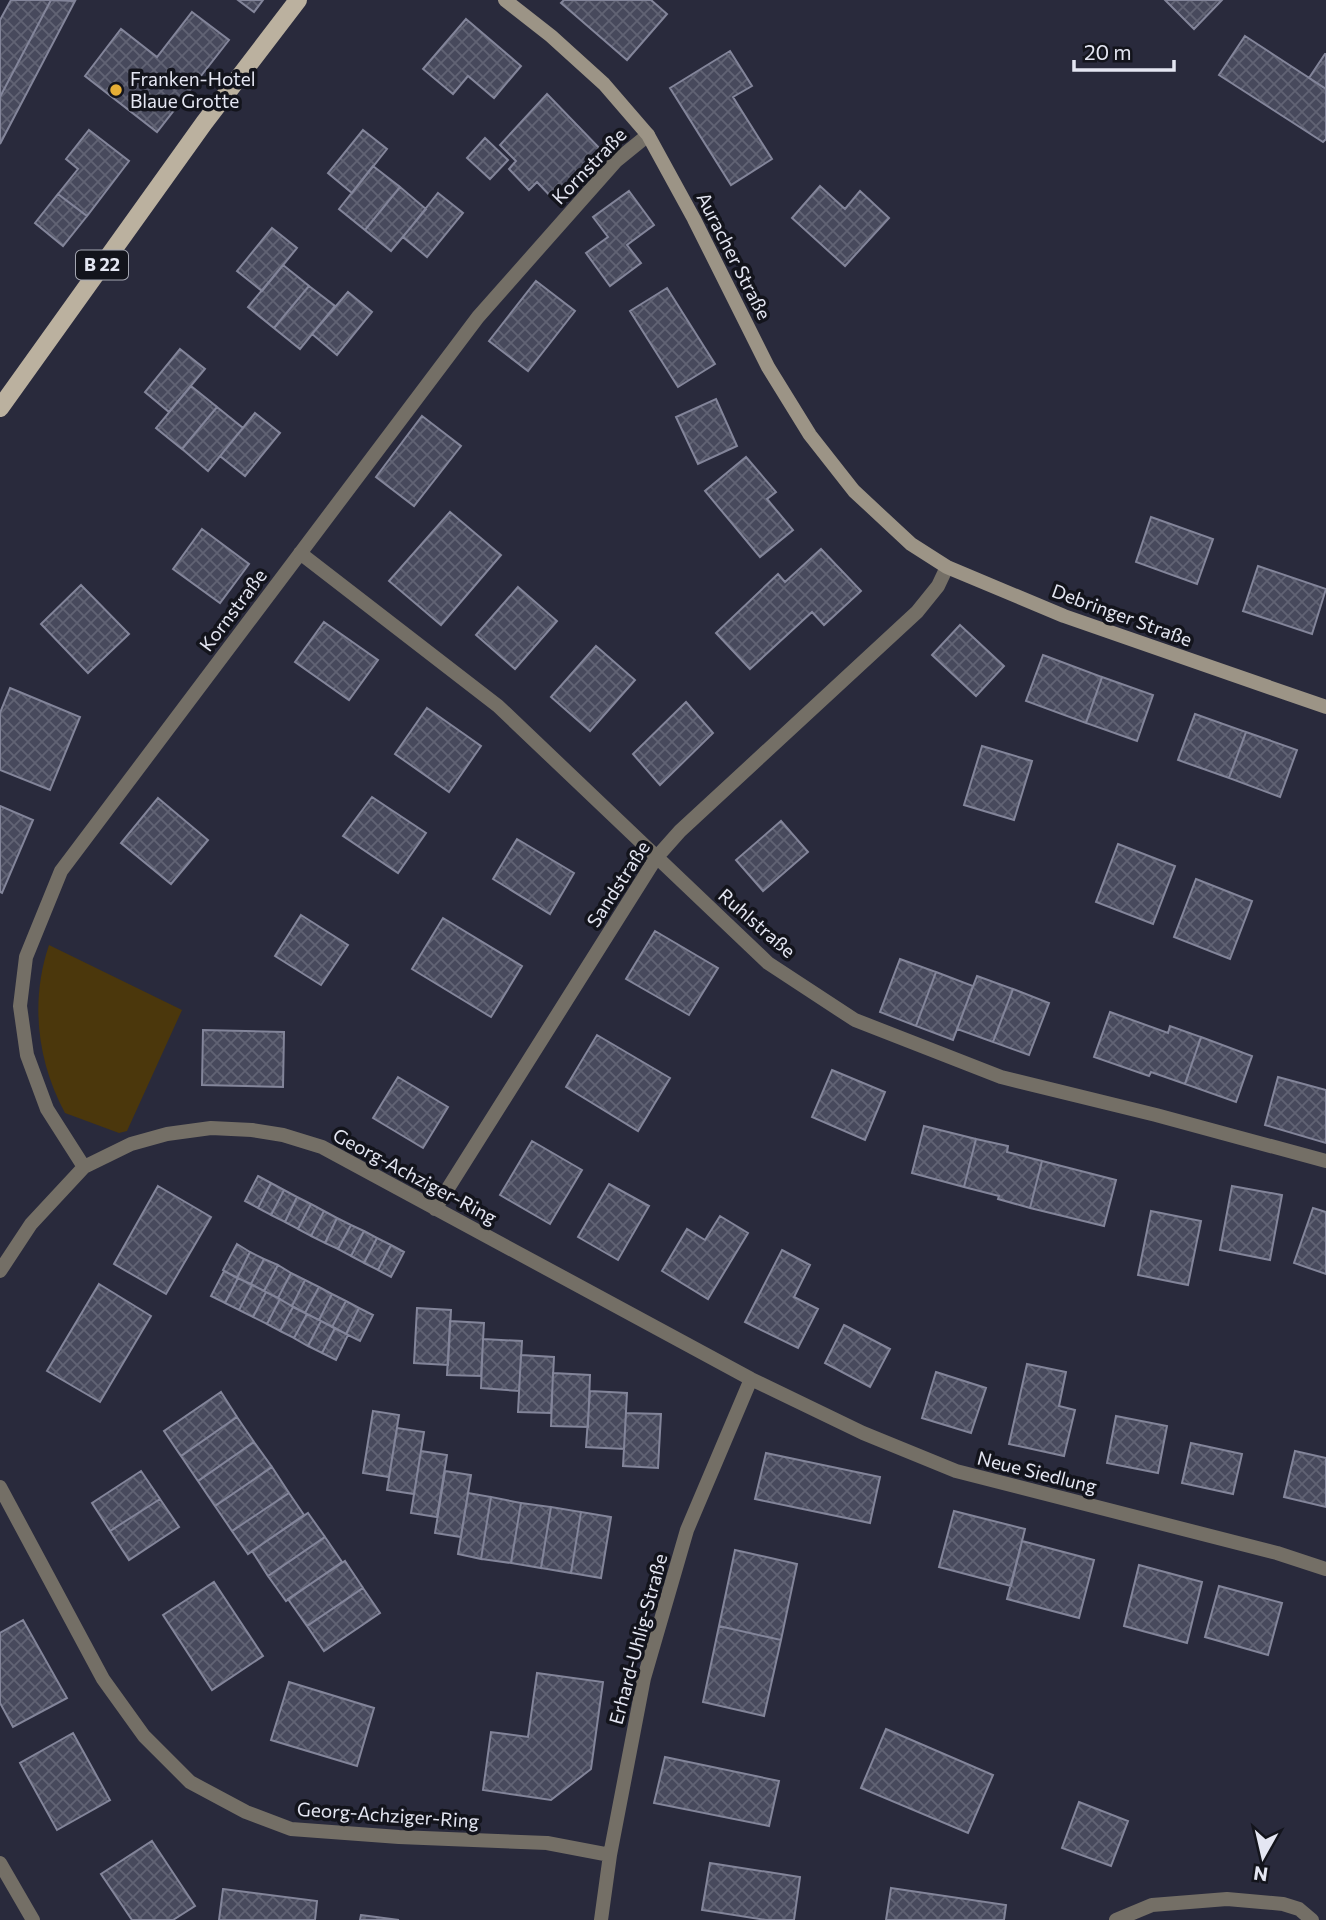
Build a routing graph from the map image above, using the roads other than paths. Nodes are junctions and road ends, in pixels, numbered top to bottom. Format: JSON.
{"nodes":[{"id":1,"x":298,"y":0,"type":"edge"},
{"id":2,"x":505,"y":0,"type":"edge"},
{"id":3,"x":648,"y":135,"type":"junction"},
{"id":4,"x":0,"y":408,"type":"edge"},
{"id":5,"x":911,"y":544,"type":"joint"},
{"id":6,"x":300,"y":553,"type":"junction"},
{"id":7,"x":947,"y":567,"type":"junction"},
{"id":8,"x":1326,"y":707,"type":"edge"},
{"id":9,"x":656,"y":858,"type":"junction"},
{"id":10,"x":1326,"y":1161,"type":"edge"},
{"id":11,"x":84,"y":1167,"type":"junction"},
{"id":12,"x":435,"y":1209,"type":"junction"},
{"id":13,"x":0,"y":1271,"type":"edge"},
{"id":14,"x":751,"y":1379,"type":"junction"},
{"id":15,"x":0,"y":1487,"type":"edge"},
{"id":16,"x":1326,"y":1569,"type":"edge"},
{"id":17,"x":610,"y":1855,"type":"junction"},
{"id":18,"x":0,"y":1863,"type":"edge"},
{"id":19,"x":33,"y":1920,"type":"edge"},
{"id":20,"x":601,"y":1920,"type":"edge"},
{"id":21,"x":1116,"y":1920,"type":"edge"},
{"id":22,"x":1312,"y":1920,"type":"edge"}],
"edges":[{"from":1,"to":4,"type":"main road","number":"B 22"},
{"from":2,"to":3,"type":"street","name":"Auracher Straße"},
{"from":3,"to":5,"type":"street","name":"Auracher Straße"},
{"from":3,"to":6,"type":"street","name":"Kornstraße"},
{"from":5,"to":7,"type":"street","name":"Debringer Straße"},
{"from":6,"to":9,"type":"street","name":"Ruhlstraße"},
{"from":6,"to":11,"type":"street","name":"Kornstraße"},
{"from":7,"to":8,"type":"street","name":"Debringer Straße"},
{"from":7,"to":9,"type":"street","name":"Sandstraße"},
{"from":9,"to":10,"type":"street","name":"Ruhlstraße"},
{"from":9,"to":12,"type":"street","name":"Sandstraße"},
{"from":11,"to":12,"type":"street","name":"Georg-Achziger-Ring"},
{"from":11,"to":13,"type":"street","name":"Georg-Achziger-Ring"},
{"from":12,"to":14,"type":"street","name":"Georg-Achziger-Ring"},
{"from":14,"to":16,"type":"street","name":"Neue Siedlung"},
{"from":14,"to":17,"type":"street","name":"Erhard-Uhlig-Straße"},
{"from":15,"to":17,"type":"street","name":"Georg-Achziger-Ring"},
{"from":17,"to":20,"type":"street","name":"Erhard-Uhlig-Straße"},
{"from":18,"to":19,"type":"street"},
{"from":21,"to":22,"type":"street"}]}
